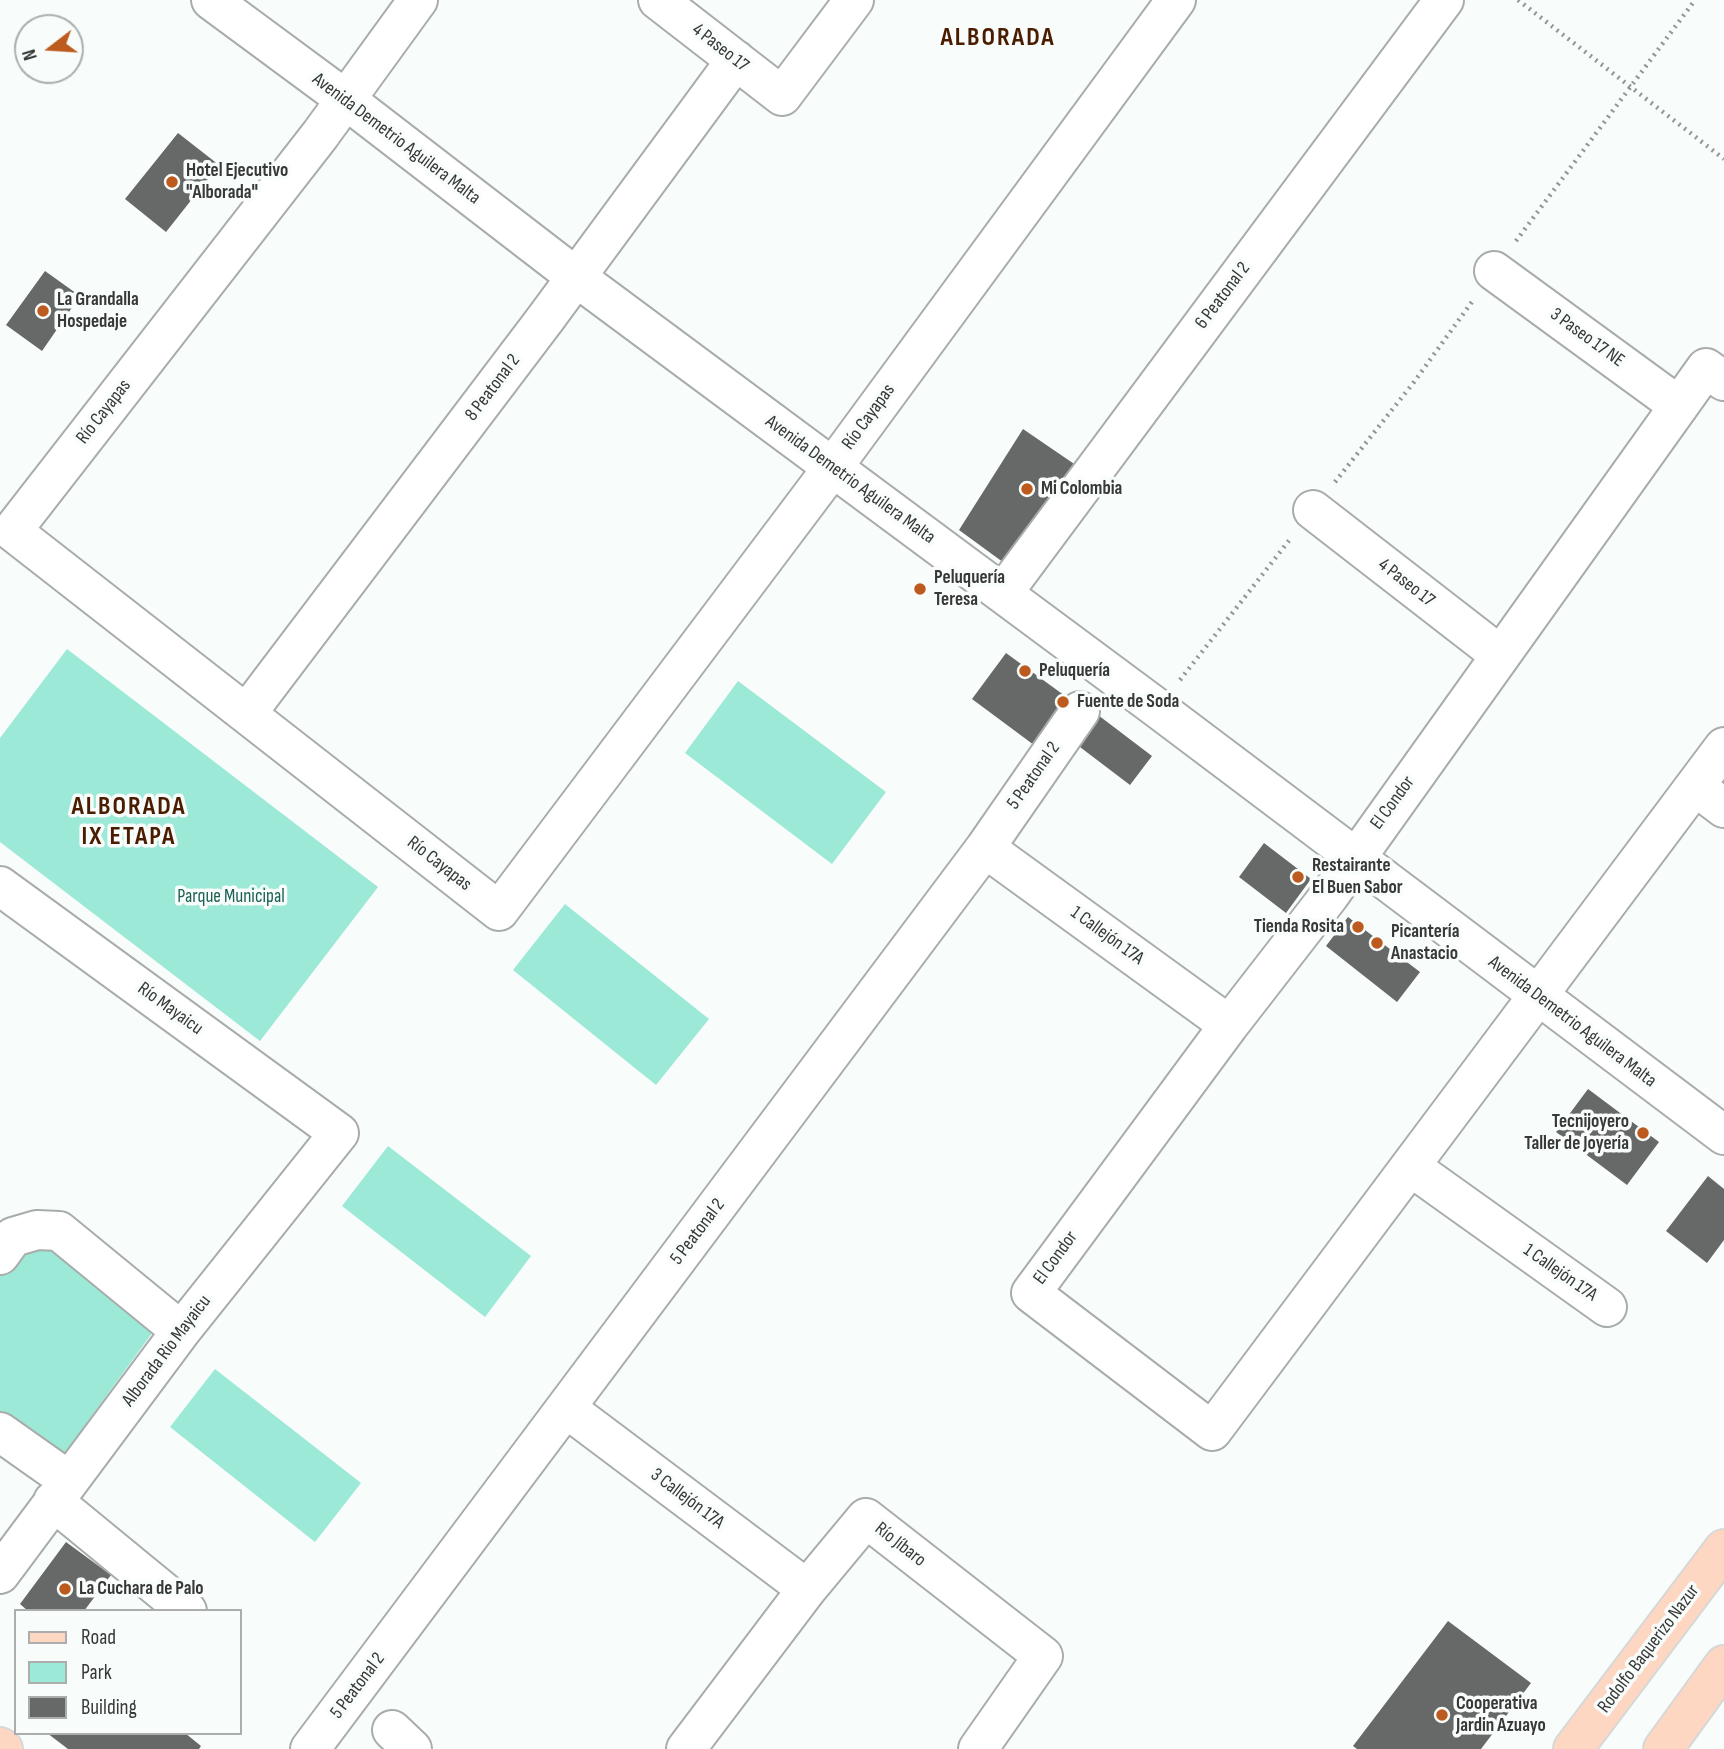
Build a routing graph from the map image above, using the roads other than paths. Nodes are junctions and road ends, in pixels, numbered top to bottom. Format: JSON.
{"nodes":[{"id":1,"x":211,"y":0,"type":"edge"},
{"id":2,"x":418,"y":0,"type":"edge"},
{"id":3,"x":658,"y":0,"type":"edge"},
{"id":4,"x":854,"y":0,"type":"edge"},
{"id":5,"x":1177,"y":0,"type":"edge"},
{"id":6,"x":1444,"y":0,"type":"edge"},
{"id":7,"x":736,"y":60,"type":"junction"},
{"id":8,"x":345,"y":99,"type":"junction"},
{"id":9,"x":1494,"y":271,"type":"road end"},
{"id":10,"x":576,"y":277,"type":"junction"},
{"id":11,"x":1724,"y":381,"type":"edge"},
{"id":12,"x":1679,"y":406,"type":"junction"},
{"id":13,"x":833,"y":467,"type":"junction"},
{"id":14,"x":1312,"y":510,"type":"road end"},
{"id":15,"x":1003,"y":593,"type":"junction"},
{"id":16,"x":1500,"y":655,"type":"junction"},
{"id":17,"x":1080,"y":711,"type":"dead end"},
{"id":18,"x":247,"y":713,"type":"junction"},
{"id":19,"x":1724,"y":747,"type":"edge"},
{"id":20,"x":1709,"y":797,"type":"edge"},
{"id":21,"x":985,"y":848,"type":"junction"},
{"id":22,"x":1354,"y":858,"type":"junction"},
{"id":23,"x":0,"y":886,"type":"edge"},
{"id":24,"x":1537,"y":996,"type":"junction"},
{"id":25,"x":1229,"y":1025,"type":"junction"},
{"id":26,"x":339,"y":1133,"type":"joint"},
{"id":27,"x":1724,"y":1135,"type":"edge"},
{"id":28,"x":1410,"y":1167,"type":"junction"},
{"id":29,"x":0,"y":1255,"type":"edge"},
{"id":30,"x":1607,"y":1307,"type":"dead end"},
{"id":31,"x":181,"y":1331,"type":"junction"},
{"id":32,"x":566,"y":1408,"type":"junction"},
{"id":33,"x":0,"y":1432,"type":"edge"},
{"id":34,"x":61,"y":1491,"type":"junction"},
{"id":35,"x":1724,"y":1549,"type":"edge"},
{"id":36,"x":0,"y":1574,"type":"edge"},
{"id":37,"x":807,"y":1589,"type":"junction"},
{"id":38,"x":185,"y":1609,"type":"edge"},
{"id":39,"x":1724,"y":1665,"type":"edge"},
{"id":40,"x":994,"y":1743,"type":"edge"},
{"id":41,"x":1670,"y":1746,"type":"edge"},
{"id":42,"x":310,"y":1749,"type":"edge"},
{"id":43,"x":686,"y":1749,"type":"edge"},
{"id":44,"x":1573,"y":1749,"type":"edge"}],
"edges":[{"from":1,"to":8,"type":"street","name":"Avenida Demetrio Aguilera Malta"},
{"from":2,"to":8,"type":"street","name":"Río Cayapas"},
{"from":3,"to":7,"type":"street","name":"4 Paseo 17"},
{"from":4,"to":7,"type":"street","name":"4 Paseo 17"},
{"from":5,"to":13,"type":"street","name":"Río Cayapas"},
{"from":6,"to":15,"type":"street","name":"6 Peatonal 2"},
{"from":7,"to":10,"type":"street","name":"8 Peatonal 2"},
{"from":8,"to":10,"type":"street","name":"Avenida Demetrio Aguilera Malta"},
{"from":8,"to":18,"type":"street","name":"Río Cayapas"},
{"from":9,"to":12,"type":"street","name":"3 Paseo 17 NE"},
{"from":10,"to":13,"type":"street","name":"Avenida Demetrio Aguilera Malta"},
{"from":10,"to":18,"type":"street","name":"8 Peatonal 2"},
{"from":11,"to":12,"type":"street","name":"El Condor"},
{"from":12,"to":16,"type":"street","name":"El Condor"},
{"from":13,"to":15,"type":"street","name":"Avenida Demetrio Aguilera Malta"},
{"from":13,"to":18,"type":"street","name":"Río Cayapas"},
{"from":14,"to":16,"type":"street","name":"4 Paseo 17"},
{"from":15,"to":22,"type":"street","name":"Avenida Demetrio Aguilera Malta"},
{"from":16,"to":22,"type":"street","name":"El Condor"},
{"from":17,"to":21,"type":"street","name":"5 Peatonal 2"},
{"from":19,"to":20,"type":"street","name":"El Condor"},
{"from":20,"to":24,"type":"street","name":"El Condor"},
{"from":21,"to":25,"type":"street","name":"1 Callejón 17A"},
{"from":21,"to":32,"type":"street","name":"5 Peatonal 2"},
{"from":22,"to":24,"type":"street","name":"Avenida Demetrio Aguilera Malta"},
{"from":22,"to":25,"type":"street","name":"El Condor"},
{"from":23,"to":26,"type":"street","name":"Río Mayaicu"},
{"from":24,"to":27,"type":"street","name":"Avenida Demetrio Aguilera Malta"},
{"from":24,"to":28,"type":"street","name":"El Condor"},
{"from":25,"to":28,"type":"street","name":"El Condor"},
{"from":26,"to":31,"type":"street","name":"Alborada Rio Mayaicu"},
{"from":28,"to":30,"type":"street","name":"1 Callejón 17A"},
{"from":29,"to":31,"type":"street"},
{"from":31,"to":34,"type":"street","name":"Alborada Rio Mayaicu"},
{"from":32,"to":37,"type":"street","name":"3 Callejón 17A"},
{"from":32,"to":42,"type":"street","name":"5 Peatonal 2"},
{"from":33,"to":34,"type":"street"},
{"from":34,"to":36,"type":"street","name":"Alborada Rio Mayaicu"},
{"from":34,"to":38,"type":"street"},
{"from":35,"to":44,"type":"main road","name":"Rodolfo Baquerizo Nazur"},
{"from":37,"to":40,"type":"street","name":"Río Jíbaro"},
{"from":37,"to":43,"type":"street","name":"Río Jíbaro"},
{"from":39,"to":41,"type":"main road"}]}
